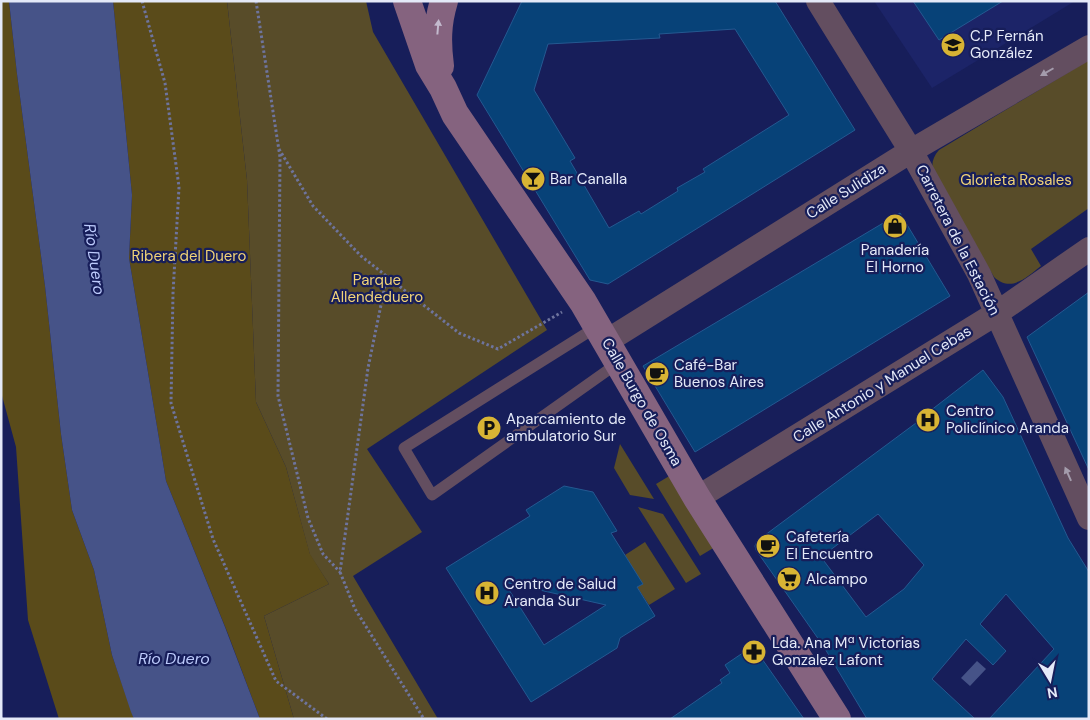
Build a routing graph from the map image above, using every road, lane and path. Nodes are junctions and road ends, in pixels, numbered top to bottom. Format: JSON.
{"nodes":[{"id":1,"x":142,"y":1,"type":"edge"},
{"id":2,"x":256,"y":1,"type":"edge"},
{"id":3,"x":408,"y":1,"type":"edge"},
{"id":4,"x":444,"y":1,"type":"edge"},
{"id":5,"x":818,"y":1,"type":"edge"},
{"id":6,"x":1089,"y":48,"type":"edge"},
{"id":7,"x":443,"y":88,"type":"junction"},
{"id":8,"x":278,"y":146,"type":"junction"},
{"id":9,"x":911,"y":151,"type":"junction"},
{"id":10,"x":1089,"y":249,"type":"edge"},
{"id":11,"x":387,"y":276,"type":"junction"},
{"id":12,"x":583,"y":302,"type":"junction"},
{"id":13,"x":997,"y":313,"type":"junction"},
{"id":14,"x":608,"y":343,"type":"junction"},
{"id":15,"x":697,"y":498,"type":"junction"},
{"id":16,"x":1089,"y":518,"type":"edge"},
{"id":17,"x":340,"y":572,"type":"junction"},
{"id":18,"x":327,"y":719,"type":"edge"},
{"id":19,"x":424,"y":719,"type":"edge"},
{"id":20,"x":837,"y":719,"type":"edge"}],
"edges":[{"from":1,"to":18,"type":"path"},
{"from":2,"to":8,"type":"path"},
{"from":3,"to":7,"type":"street","name":"Calle Burgo de Osma"},
{"from":7,"to":4,"type":"street","name":"Calle Burgo de Osma","one_way":true},
{"from":5,"to":9,"type":"street","name":"Carretera de la Estación"},
{"from":6,"to":9,"type":"street","name":"Calle Sulidiza","one_way":true},
{"from":7,"to":12,"type":"street","name":"Calle Burgo de Osma"},
{"from":8,"to":11,"type":"path"},
{"from":8,"to":17,"type":"path"},
{"from":9,"to":13,"type":"street","name":"Carretera de la Estación"},
{"from":9,"to":14,"type":"street","name":"Calle Sulidiza"},
{"from":10,"to":13,"type":"street","name":"Calle Antonio y Manuel Cebas"},
{"from":11,"to":12,"type":"path"},
{"from":11,"to":17,"type":"path"},
{"from":12,"to":14,"type":"street","name":"Calle Burgo de Osma"},
{"from":13,"to":15,"type":"street","name":"Calle Antonio y Manuel Cebas"},
{"from":16,"to":13,"type":"street","name":"Carretera de la Estación","one_way":true},
{"from":14,"to":14,"type":"lane"},
{"from":14,"to":15,"type":"street","name":"Calle Burgo de Osma"},
{"from":15,"to":20,"type":"street","name":"Calle Burgo de Osma"},
{"from":17,"to":19,"type":"path"}]}
